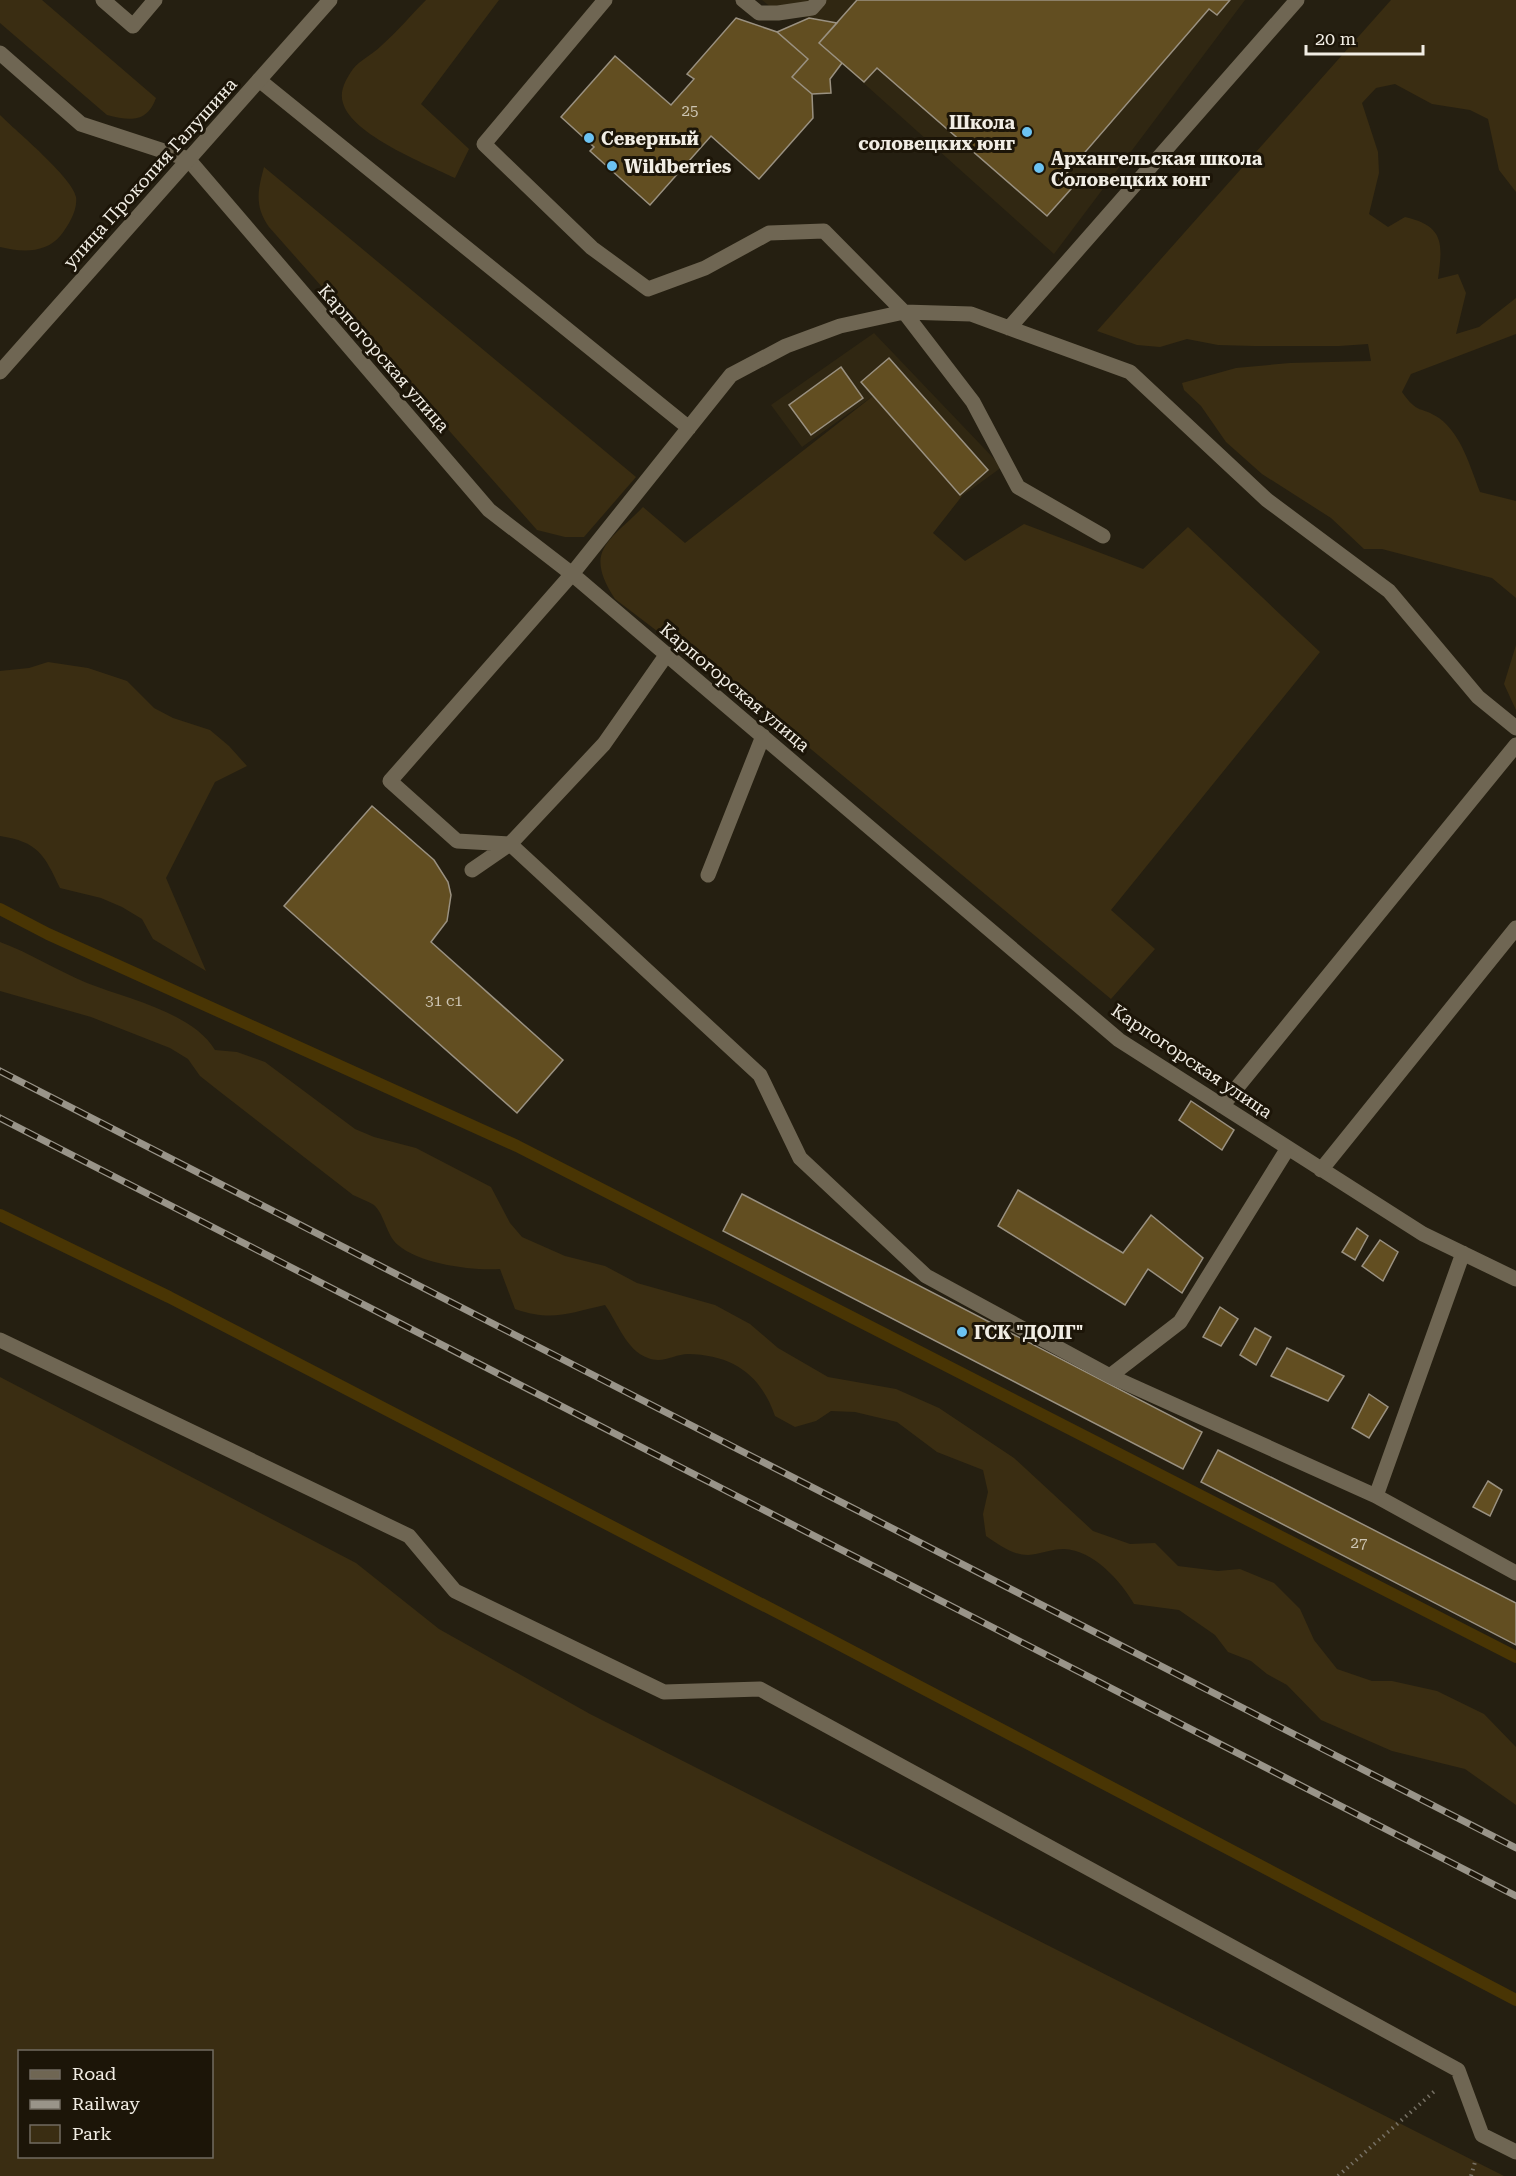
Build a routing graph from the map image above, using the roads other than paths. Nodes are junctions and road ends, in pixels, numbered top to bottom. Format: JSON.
{"nodes":[{"id":1,"x":103,"y":0,"type":"edge"},
{"id":2,"x":155,"y":0,"type":"edge"},
{"id":3,"x":330,"y":0,"type":"edge"},
{"id":4,"x":605,"y":0,"type":"edge"},
{"id":5,"x":743,"y":0,"type":"edge"},
{"id":6,"x":819,"y":0,"type":"edge"},
{"id":7,"x":1297,"y":0,"type":"edge"},
{"id":8,"x":0,"y":53,"type":"edge"},
{"id":9,"x":259,"y":80,"type":"junction"},
{"id":10,"x":188,"y":159,"type":"junction"},
{"id":11,"x":904,"y":312,"type":"junction"},
{"id":12,"x":1009,"y":328,"type":"junction"},
{"id":13,"x":0,"y":372,"type":"edge"},
{"id":14,"x":689,"y":428,"type":"junction"},
{"id":15,"x":1103,"y":536,"type":"dead end"},
{"id":16,"x":572,"y":574,"type":"junction"},
{"id":17,"x":667,"y":654,"type":"junction"},
{"id":18,"x":1516,"y":728,"type":"edge"},
{"id":19,"x":763,"y":736,"type":"junction"},
{"id":20,"x":1516,"y":745,"type":"edge"},
{"id":21,"x":510,"y":844,"type":"junction"},
{"id":22,"x":472,"y":870,"type":"dead end"},
{"id":23,"x":708,"y":875,"type":"dead end"},
{"id":24,"x":1516,"y":928,"type":"edge"},
{"id":25,"x":1222,"y":1106,"type":"junction"},
{"id":26,"x":1288,"y":1148,"type":"junction"},
{"id":27,"x":1321,"y":1170,"type":"junction"},
{"id":28,"x":1463,"y":1253,"type":"junction"},
{"id":29,"x":1516,"y":1279,"type":"edge"},
{"id":30,"x":0,"y":1340,"type":"edge"},
{"id":31,"x":1110,"y":1376,"type":"junction"},
{"id":32,"x":1376,"y":1496,"type":"junction"},
{"id":33,"x":1516,"y":1572,"type":"edge"},
{"id":34,"x":1516,"y":2152,"type":"edge"}],
"edges":[{"from":1,"to":2,"type":"street"},
{"from":3,"to":9,"type":"street","name":"улица Прокопия Галушина"},
{"from":4,"to":11,"type":"street"},
{"from":5,"to":6,"type":"street"},
{"from":7,"to":12,"type":"street"},
{"from":8,"to":10,"type":"street"},
{"from":9,"to":10,"type":"street","name":"улица Прокопия Галушина"},
{"from":9,"to":14,"type":"street"},
{"from":10,"to":13,"type":"street","name":"улица Прокопия Галушина"},
{"from":10,"to":16,"type":"street","name":"Карпогорская улица"},
{"from":11,"to":12,"type":"street"},
{"from":11,"to":14,"type":"street"},
{"from":11,"to":15,"type":"street"},
{"from":12,"to":18,"type":"street"},
{"from":14,"to":16,"type":"street"},
{"from":16,"to":17,"type":"street","name":"Карпогорская улица"},
{"from":16,"to":21,"type":"street"},
{"from":17,"to":19,"type":"street","name":"Карпогорская улица"},
{"from":17,"to":21,"type":"street"},
{"from":19,"to":23,"type":"street"},
{"from":19,"to":25,"type":"street","name":"Карпогорская улица"},
{"from":20,"to":25,"type":"street"},
{"from":21,"to":22,"type":"street"},
{"from":21,"to":31,"type":"street"},
{"from":24,"to":27,"type":"street"},
{"from":25,"to":26,"type":"street","name":"Карпогорская улица"},
{"from":26,"to":27,"type":"street","name":"Карпогорская улица"},
{"from":26,"to":31,"type":"street"},
{"from":27,"to":28,"type":"street","name":"Карпогорская улица"},
{"from":28,"to":29,"type":"street","name":"Карпогорская улица"},
{"from":28,"to":32,"type":"street"},
{"from":30,"to":34,"type":"street"},
{"from":31,"to":32,"type":"street"},
{"from":32,"to":33,"type":"street"}]}
